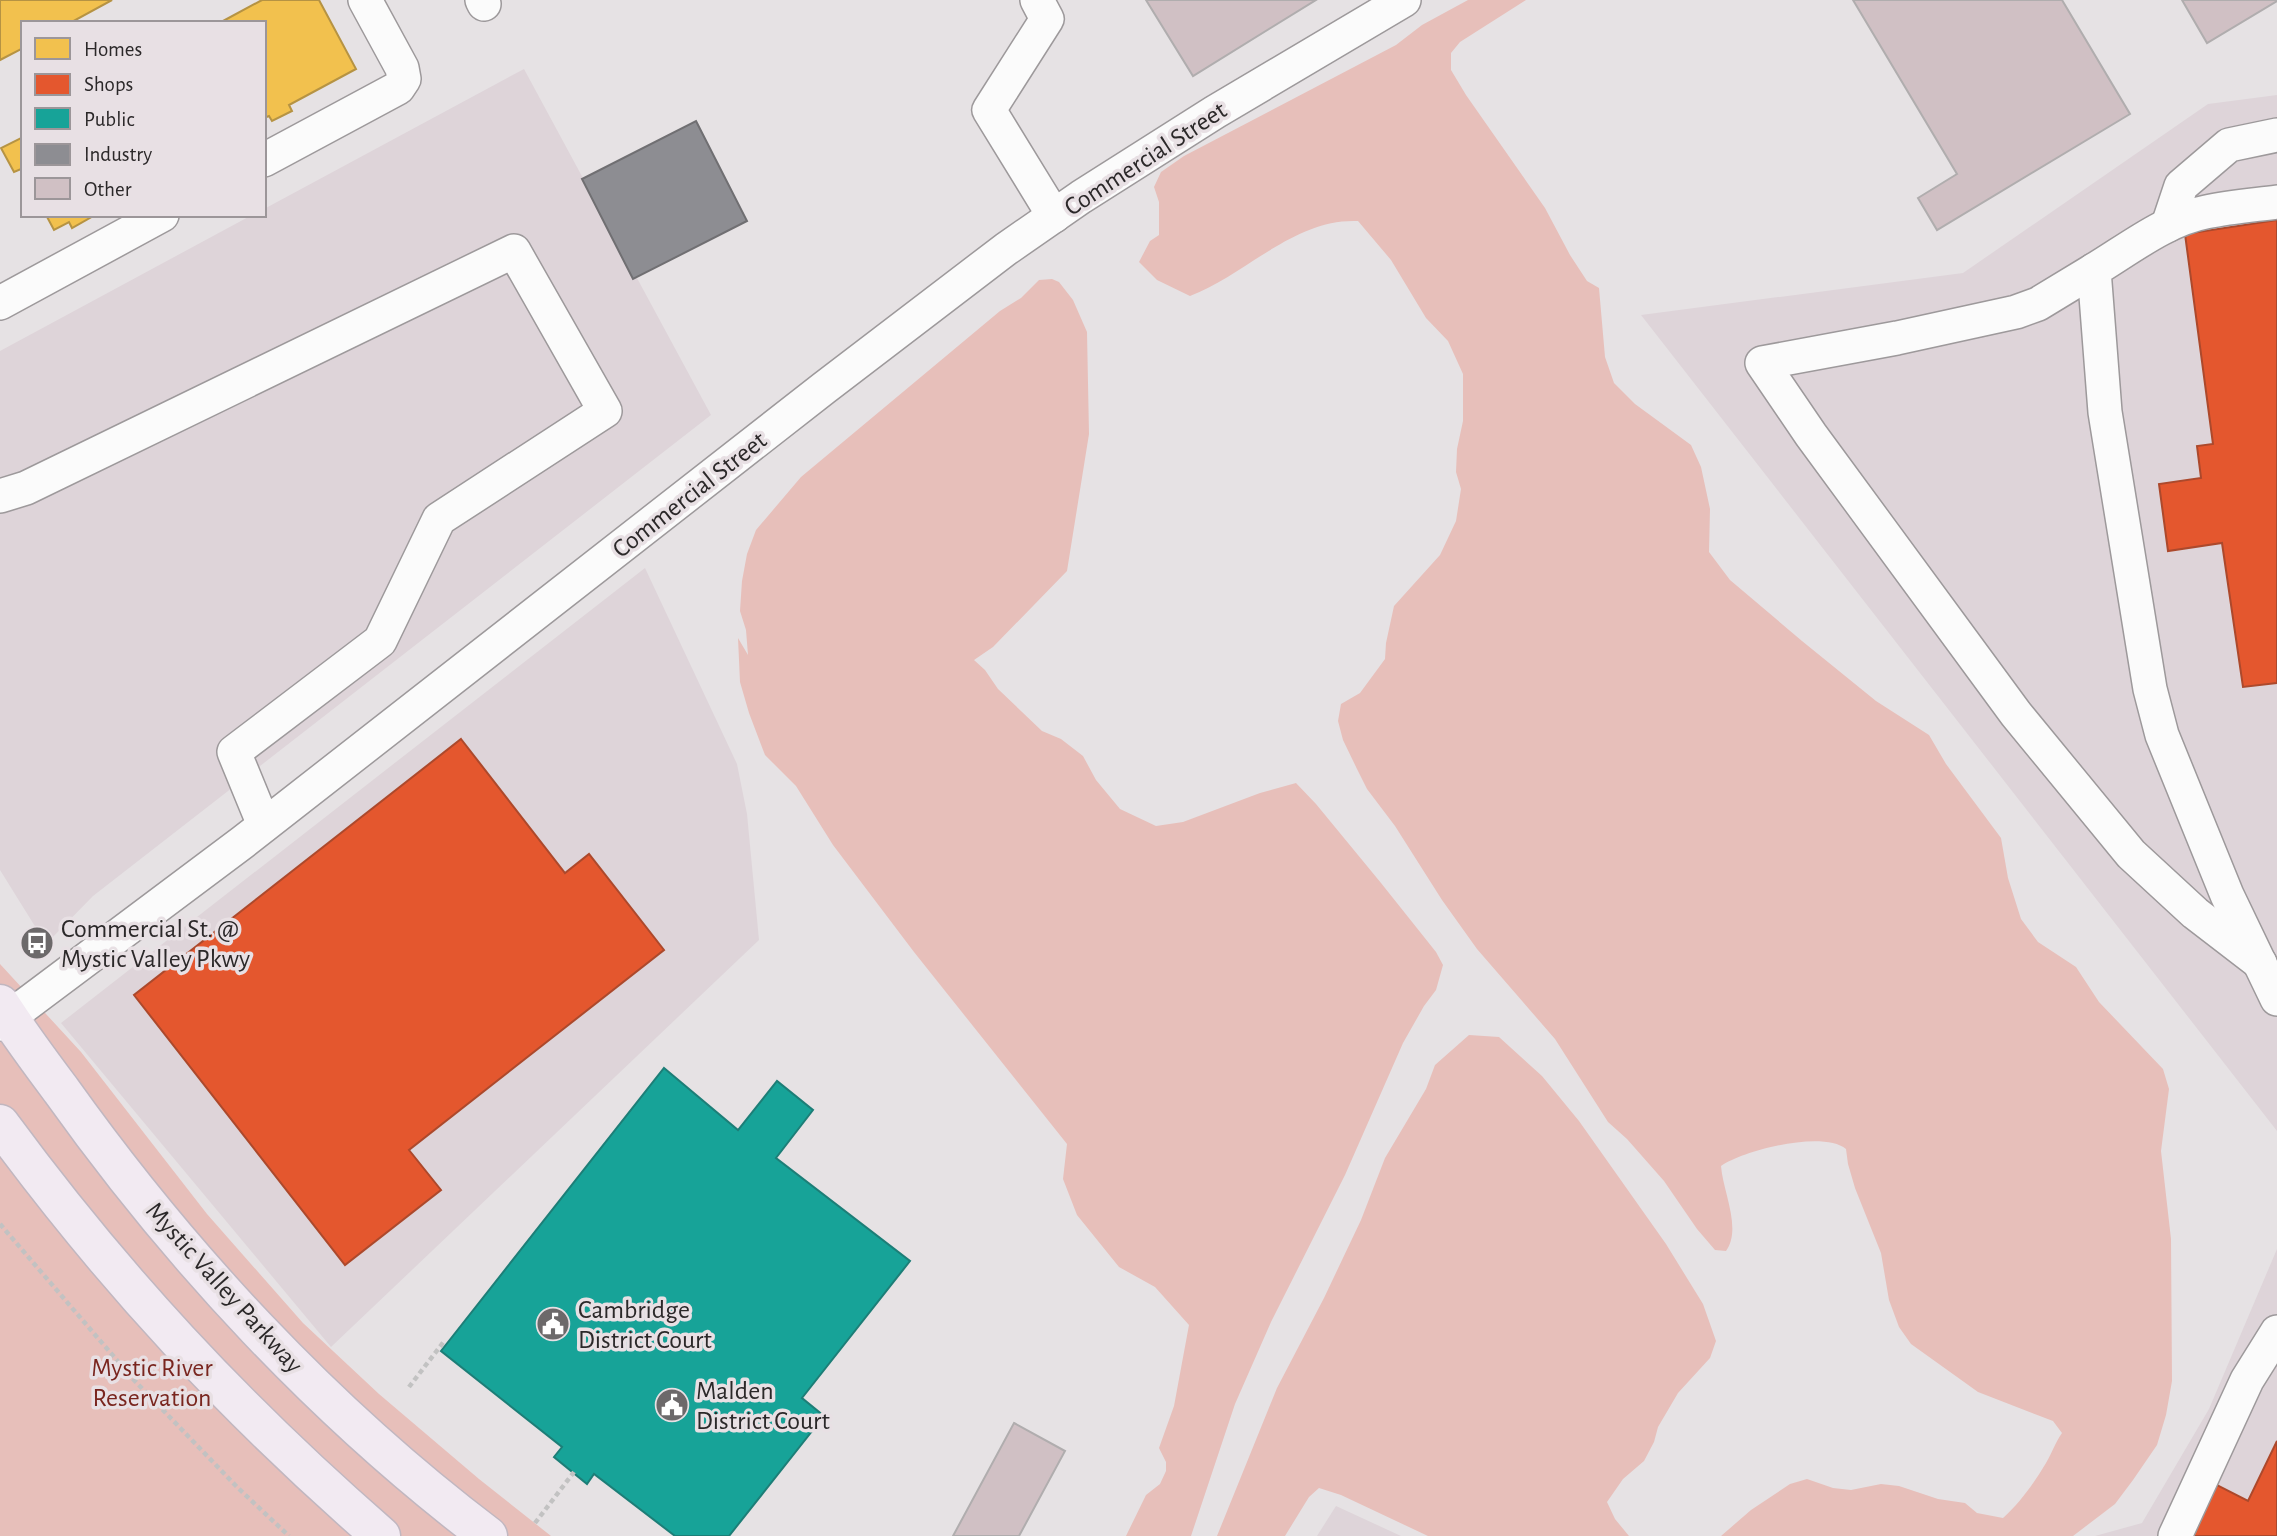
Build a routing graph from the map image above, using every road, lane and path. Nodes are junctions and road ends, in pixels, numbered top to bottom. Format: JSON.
{"nodes":[{"id":1,"x":365,"y":0,"type":"edge"},
{"id":2,"x":1037,"y":0,"type":"edge"},
{"id":3,"x":1404,"y":0,"type":"edge"},
{"id":4,"x":2277,"y":135,"type":"edge"},
{"id":5,"x":266,"y":159,"type":"edge"},
{"id":6,"x":2277,"y":202,"type":"edge"},
{"id":7,"x":1054,"y":216,"type":"junction"},
{"id":8,"x":158,"y":217,"type":"edge"},
{"id":9,"x":2168,"y":225,"type":"junction"},
{"id":10,"x":2094,"y":270,"type":"junction"},
{"id":11,"x":0,"y":303,"type":"edge"},
{"id":12,"x":0,"y":496,"type":"edge"},
{"id":13,"x":264,"y":825,"type":"junction"},
{"id":14,"x":2260,"y":962,"type":"junction"},
{"id":15,"x":2277,"y":999,"type":"edge"},
{"id":16,"x":3,"y":1015,"type":"edge"},
{"id":17,"x":0,"y":1124,"type":"edge"},
{"id":18,"x":0,"y":1224,"type":"edge"},
{"id":19,"x":2277,"y":1332,"type":"edge"},
{"id":20,"x":446,"y":1340,"type":"dead end"},
{"id":21,"x":409,"y":1387,"type":"dead end"},
{"id":22,"x":574,"y":1472,"type":"dead end"},
{"id":23,"x":535,"y":1523,"type":"dead end"},
{"id":24,"x":289,"y":1536,"type":"edge"},
{"id":25,"x":381,"y":1536,"type":"edge"},
{"id":26,"x":488,"y":1536,"type":"edge"},
{"id":27,"x":2175,"y":1536,"type":"edge"}],
"edges":[{"from":1,"to":5,"type":"street"},
{"from":2,"to":7,"type":"street"},
{"from":3,"to":7,"type":"street","name":"Commercial Street"},
{"from":4,"to":9,"type":"street"},
{"from":6,"to":9,"type":"street"},
{"from":7,"to":13,"type":"street","name":"Commercial Street"},
{"from":8,"to":11,"type":"street"},
{"from":9,"to":10,"type":"street"},
{"from":10,"to":14,"type":"street"},
{"from":10,"to":14,"type":"street"},
{"from":12,"to":13,"type":"street"},
{"from":13,"to":16,"type":"street","name":"Commercial Street"},
{"from":14,"to":15,"type":"street"},
{"from":16,"to":26,"type":"highway","name":"Mystic Valley Parkway"},
{"from":17,"to":25,"type":"highway"},
{"from":18,"to":24,"type":"path"},
{"from":19,"to":27,"type":"street"},
{"from":20,"to":21,"type":"path"},
{"from":22,"to":23,"type":"path"}]}
